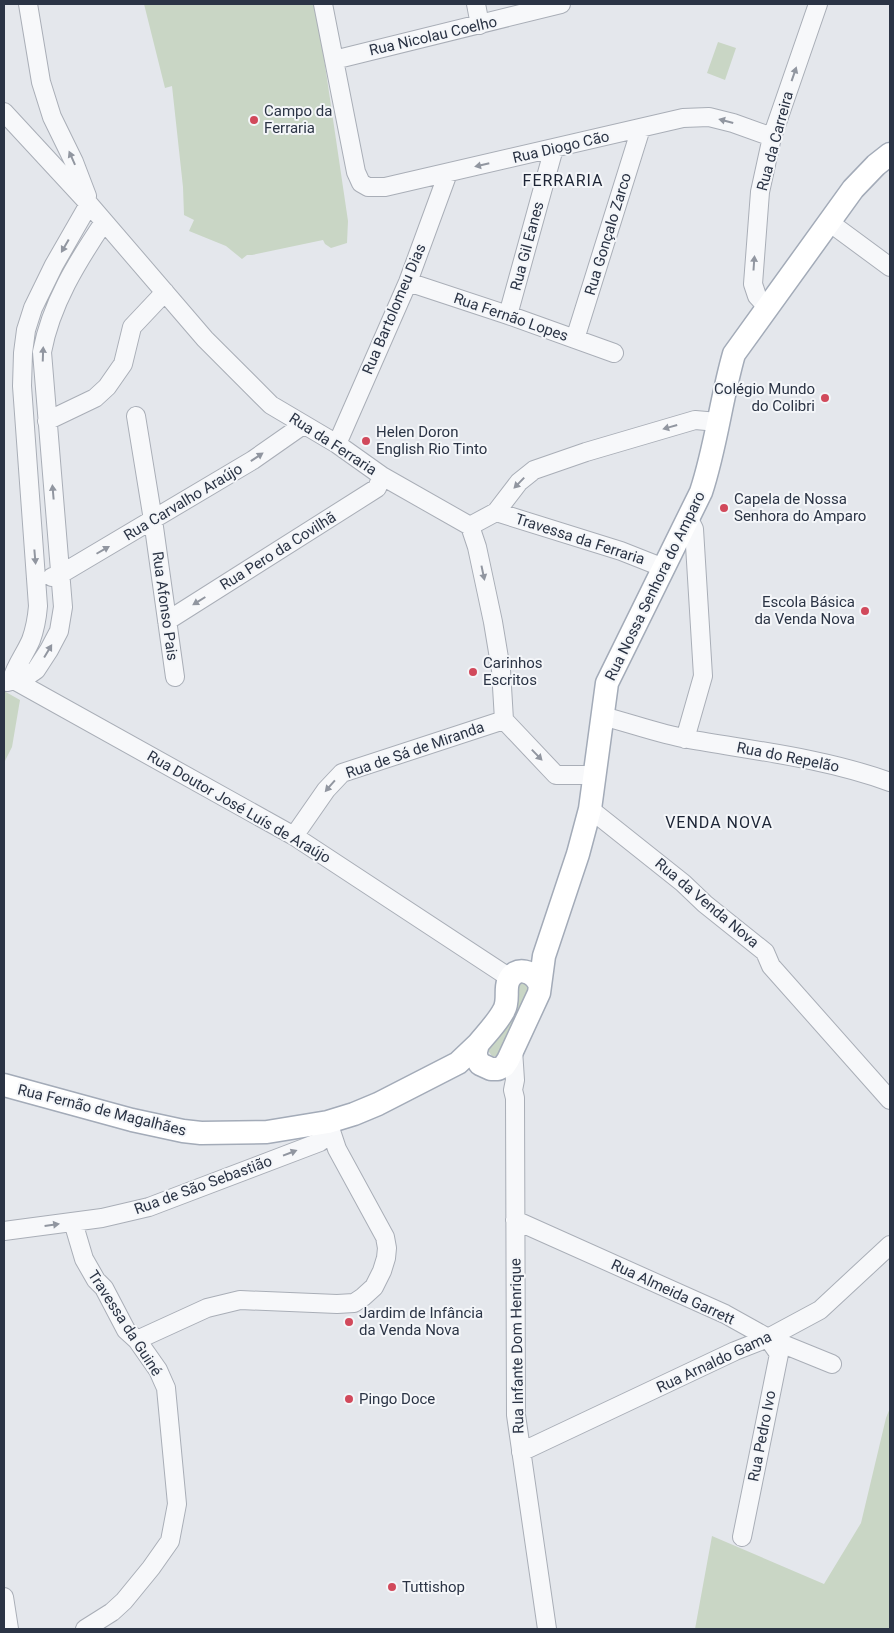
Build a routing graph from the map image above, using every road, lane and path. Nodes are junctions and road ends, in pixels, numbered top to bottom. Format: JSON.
{"nodes":[{"id":1,"x":28,"y":4,"type":"edge"},
{"id":2,"x":322,"y":4,"type":"edge"},
{"id":3,"x":476,"y":4,"type":"edge"},
{"id":4,"x":561,"y":4,"type":"edge"},
{"id":5,"x":818,"y":4,"type":"edge"},
{"id":6,"x":480,"y":25,"type":"junction"},
{"id":7,"x":334,"y":60,"type":"junction"},
{"id":8,"x":4,"y":112,"type":"edge"},
{"id":9,"x":641,"y":128,"type":"junction"},
{"id":10,"x":772,"y":137,"type":"junction"},
{"id":11,"x":554,"y":148,"type":"junction"},
{"id":12,"x":890,"y":154,"type":"edge"},
{"id":13,"x":448,"y":173,"type":"junction"},
{"id":14,"x":89,"y":204,"type":"junction"},
{"id":15,"x":104,"y":222,"type":"junction"},
{"id":16,"x":829,"y":222,"type":"junction"},
{"id":17,"x":890,"y":267,"type":"edge"},
{"id":18,"x":408,"y":282,"type":"junction"},
{"id":19,"x":165,"y":292,"type":"junction"},
{"id":20,"x":767,"y":307,"type":"junction"},
{"id":21,"x":508,"y":315,"type":"junction"},
{"id":22,"x":575,"y":339,"type":"junction"},
{"id":23,"x":614,"y":353,"type":"dead end"},
{"id":24,"x":46,"y":402,"type":"junction"},
{"id":25,"x":23,"y":404,"type":"junction"},
{"id":26,"x":136,"y":416,"type":"dead end"},
{"id":27,"x":47,"y":421,"type":"junction"},
{"id":28,"x":718,"y":422,"type":"junction"},
{"id":29,"x":303,"y":425,"type":"junction"},
{"id":30,"x":337,"y":444,"type":"junction"},
{"id":31,"x":382,"y":476,"type":"junction"},
{"id":32,"x":496,"y":512,"type":"junction"},
{"id":33,"x":689,"y":519,"type":"junction"},
{"id":34,"x":153,"y":520,"type":"junction"},
{"id":35,"x":470,"y":526,"type":"junction"},
{"id":36,"x":664,"y":568,"type":"junction"},
{"id":37,"x":61,"y":574,"type":"junction"},
{"id":38,"x":37,"y":581,"type":"junction"},
{"id":39,"x":167,"y":621,"type":"junction"},
{"id":40,"x":175,"y":677,"type":"dead end"},
{"id":41,"x":8,"y":681,"type":"edge"},
{"id":42,"x":602,"y":716,"type":"junction"},
{"id":43,"x":504,"y":720,"type":"junction"},
{"id":44,"x":685,"y":739,"type":"junction"},
{"id":45,"x":593,"y":775,"type":"junction"},
{"id":46,"x":890,"y":782,"type":"edge"},
{"id":47,"x":590,"y":808,"type":"junction"},
{"id":48,"x":294,"y":836,"type":"junction"},
{"id":49,"x":544,"y":956,"type":"junction"},
{"id":50,"x":516,"y":975,"type":"junction"},
{"id":51,"x":540,"y":986,"type":"junction"},
{"id":52,"x":513,"y":1050,"type":"junction"},
{"id":53,"x":483,"y":1059,"type":"junction"},
{"id":54,"x":4,"y":1085,"type":"edge"},
{"id":55,"x":513,"y":1090,"type":"junction"},
{"id":56,"x":890,"y":1100,"type":"edge"},
{"id":57,"x":328,"y":1122,"type":"junction"},
{"id":58,"x":515,"y":1220,"type":"junction"},
{"id":59,"x":73,"y":1222,"type":"junction"},
{"id":60,"x":4,"y":1231,"type":"edge"},
{"id":61,"x":890,"y":1245,"type":"edge"},
{"id":62,"x":768,"y":1338,"type":"junction"},
{"id":63,"x":137,"y":1340,"type":"junction"},
{"id":64,"x":832,"y":1364,"type":"dead end"},
{"id":65,"x":521,"y":1452,"type":"junction"},
{"id":66,"x":742,"y":1537,"type":"dead end"},
{"id":67,"x":4,"y":1598,"type":"edge"},
{"id":68,"x":9,"y":1629,"type":"edge"},
{"id":69,"x":86,"y":1629,"type":"edge"},
{"id":70,"x":547,"y":1629,"type":"edge"}],
"edges":[{"from":14,"to":1,"type":"street","one_way":true},
{"from":2,"to":7,"type":"street"},
{"from":3,"to":6,"type":"street"},
{"from":4,"to":6,"type":"street","name":"Rua Nicolau Coelho"},
{"from":10,"to":5,"type":"street","name":"Rua da Carreira","one_way":true},
{"from":6,"to":7,"type":"street","name":"Rua Nicolau Coelho"},
{"from":7,"to":13,"type":"street","name":"Rua Diogo Cão"},
{"from":8,"to":14,"type":"street","name":"Rua da Ferraria"},
{"from":10,"to":9,"type":"street","name":"Rua Diogo Cão","one_way":true},
{"from":9,"to":11,"type":"street","name":"Rua Diogo Cão"},
{"from":9,"to":22,"type":"street","name":"Rua Gonçalo Zarco"},
{"from":20,"to":10,"type":"street","name":"Rua da Carreira","one_way":true},
{"from":11,"to":13,"type":"street","name":"Rua Diogo Cão","one_way":true},
{"from":11,"to":21,"type":"street","name":"Rua Gil Eanes"},
{"from":12,"to":16,"type":"main road","name":"Rua Nossa Senhora do Amparo"},
{"from":13,"to":18,"type":"street","name":"Rua Bartolomeu Dias"},
{"from":14,"to":15,"type":"street","name":"Rua da Ferraria"},
{"from":14,"to":25,"type":"street","one_way":true},
{"from":15,"to":19,"type":"street","name":"Rua da Ferraria"},
{"from":24,"to":15,"type":"street","one_way":true},
{"from":16,"to":17,"type":"street"},
{"from":16,"to":20,"type":"main road","name":"Rua Nossa Senhora do Amparo"},
{"from":18,"to":21,"type":"street","name":"Rua Fernão Lopes"},
{"from":18,"to":30,"type":"street","name":"Rua Bartolomeu Dias"},
{"from":19,"to":27,"type":"street"},
{"from":19,"to":29,"type":"street","name":"Rua da Ferraria"},
{"from":20,"to":28,"type":"main road","name":"Rua Nossa Senhora do Amparo"},
{"from":21,"to":22,"type":"street","name":"Rua Fernão Lopes"},
{"from":22,"to":23,"type":"street","name":"Rua Fernão Lopes"},
{"from":24,"to":25,"type":"street"},
{"from":24,"to":27,"type":"street"},
{"from":25,"to":38,"type":"street","one_way":true},
{"from":26,"to":34,"type":"street","name":"Rua Afonso Pais"},
{"from":37,"to":27,"type":"street","one_way":true},
{"from":28,"to":32,"type":"street","one_way":true},
{"from":28,"to":33,"type":"main road","name":"Rua Nossa Senhora do Amparo"},
{"from":29,"to":30,"type":"street","name":"Rua da Ferraria"},
{"from":34,"to":29,"type":"street","name":"Rua Carvalho Araújo","one_way":true},
{"from":30,"to":31,"type":"street","name":"Rua da Ferraria"},
{"from":31,"to":35,"type":"street","name":"Rua da Ferraria"},
{"from":31,"to":39,"type":"street","name":"Rua Pero da Covilhã","one_way":true},
{"from":32,"to":35,"type":"street"},
{"from":32,"to":36,"type":"street","name":"Travessa da Ferraria"},
{"from":33,"to":36,"type":"main road","name":"Rua Nossa Senhora do Amparo"},
{"from":33,"to":44,"type":"street"},
{"from":37,"to":34,"type":"street","name":"Rua Carvalho Araújo","one_way":true},
{"from":34,"to":39,"type":"street","name":"Rua Afonso Pais"},
{"from":35,"to":43,"type":"street","one_way":true},
{"from":36,"to":42,"type":"main road","name":"Rua Nossa Senhora do Amparo"},
{"from":37,"to":38,"type":"street","name":"Rua Carvalho Araújo"},
{"from":41,"to":37,"type":"street","one_way":true},
{"from":38,"to":41,"type":"street"},
{"from":39,"to":40,"type":"street","name":"Rua Afonso Pais"},
{"from":41,"to":48,"type":"street","name":"Rua Doutor José Luís de Araújo"},
{"from":42,"to":44,"type":"street","name":"Rua do Repelão"},
{"from":42,"to":45,"type":"main road","name":"Rua Nossa Senhora do Amparo"},
{"from":43,"to":45,"type":"street","one_way":true},
{"from":43,"to":48,"type":"street","name":"Rua de Sá de Miranda","one_way":true},
{"from":44,"to":46,"type":"street","name":"Rua do Repelão"},
{"from":45,"to":47,"type":"main road","name":"Rua Nossa Senhora do Amparo"},
{"from":47,"to":49,"type":"main road"},
{"from":47,"to":56,"type":"street","name":"Rua da Venda Nova"},
{"from":48,"to":50,"type":"street","name":"Rua Doutor José Luís de Araújo"},
{"from":49,"to":50,"type":"main road"},
{"from":49,"to":51,"type":"main road"},
{"from":50,"to":51,"type":"main road"},
{"from":50,"to":53,"type":"main road"},
{"from":51,"to":52,"type":"main road"},
{"from":52,"to":53,"type":"main road"},
{"from":52,"to":55,"type":"street","name":"Rua Infante Dom Henrique"},
{"from":53,"to":55,"type":"street"},
{"from":53,"to":57,"type":"main road","name":"Rua Fernão de Magalhães"},
{"from":54,"to":57,"type":"main road","name":"Rua Fernão de Magalhães"},
{"from":55,"to":58,"type":"street","name":"Rua Infante Dom Henrique"},
{"from":59,"to":57,"type":"street","name":"Rua de São Sebastião","one_way":true},
{"from":57,"to":63,"type":"street"},
{"from":58,"to":62,"type":"street","name":"Rua Almeida Garrett"},
{"from":58,"to":65,"type":"street","name":"Rua Infante Dom Henrique"},
{"from":60,"to":59,"type":"street","name":"Rua de São Sebastião","one_way":true},
{"from":59,"to":63,"type":"street","name":"Travessa da Guiné"},
{"from":61,"to":62,"type":"street","name":"Rua Arnaldo Gama"},
{"from":62,"to":64,"type":"street","name":"Rua Almeida Garrett"},
{"from":62,"to":65,"type":"street","name":"Rua Arnaldo Gama"},
{"from":62,"to":66,"type":"street","name":"Rua Pedro Ivo"},
{"from":63,"to":69,"type":"street","name":"Travessa da Guiné"},
{"from":65,"to":70,"type":"street","name":"Rua Infante Dom Henrique"},
{"from":67,"to":68,"type":"street"}]}
